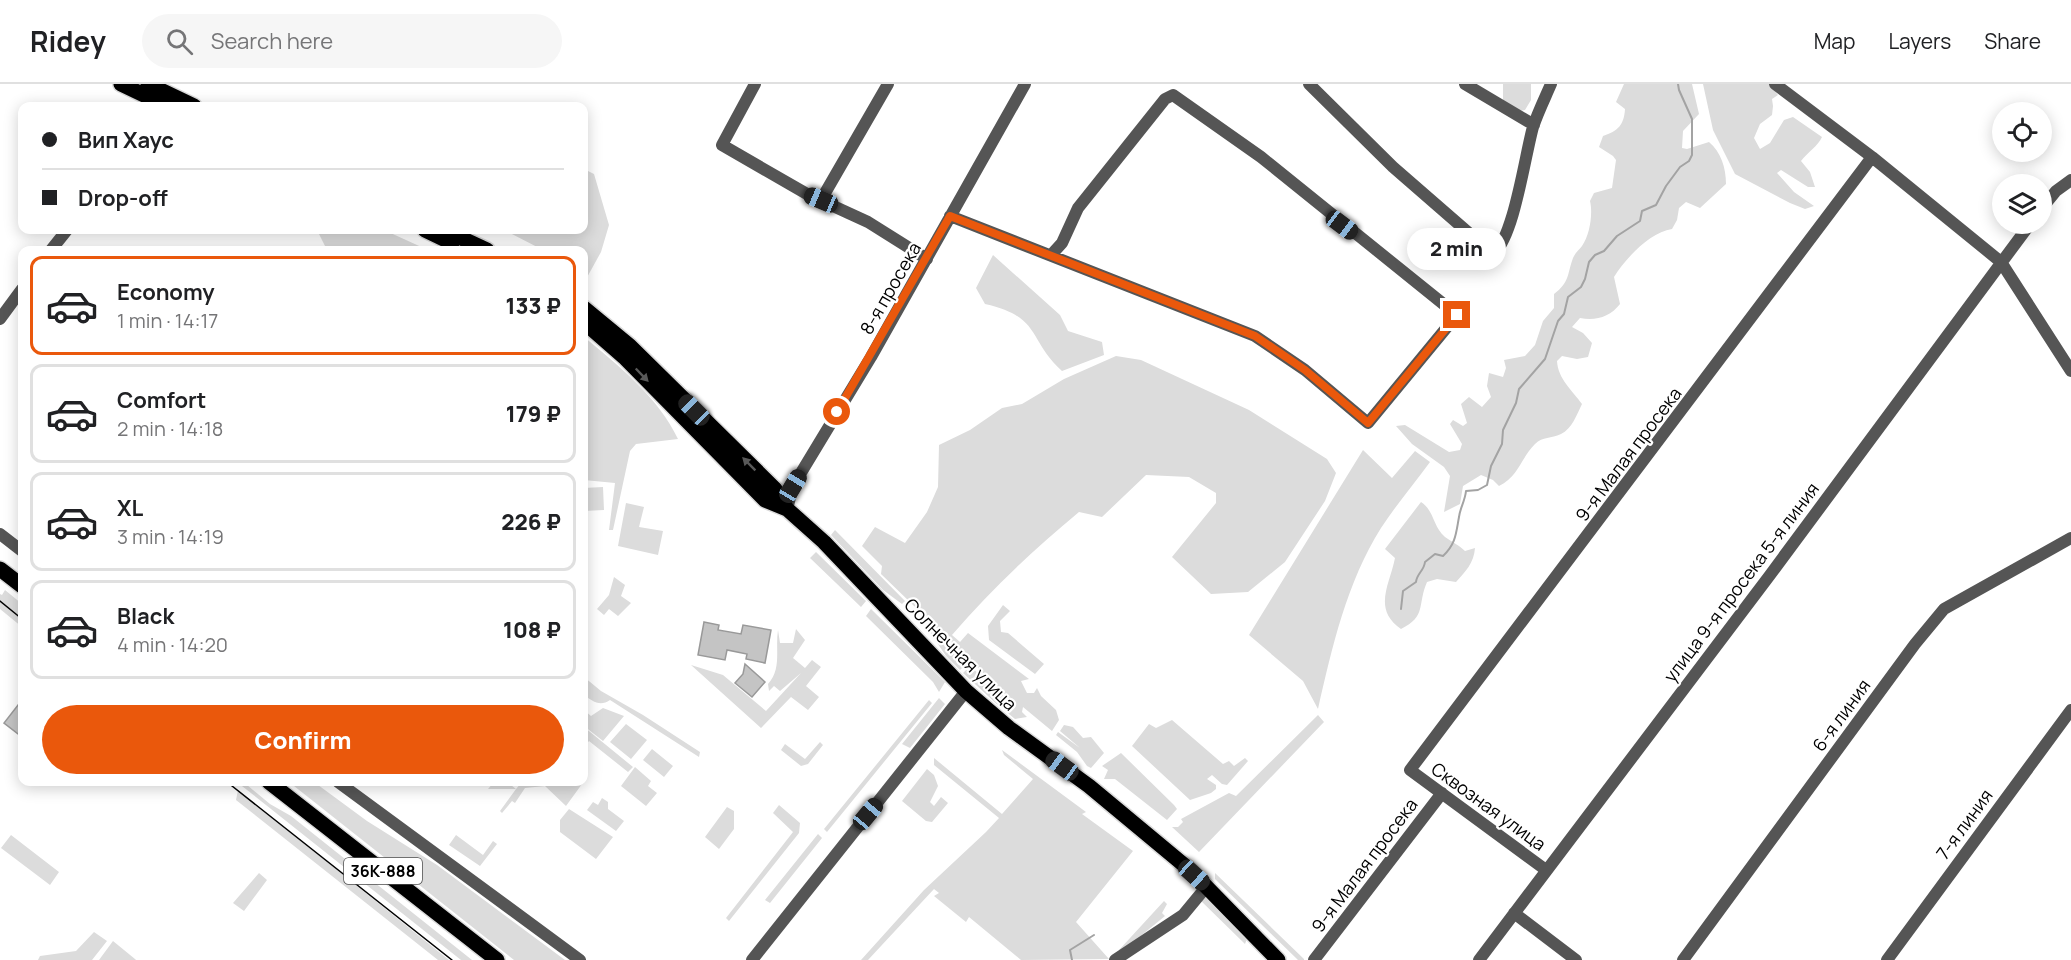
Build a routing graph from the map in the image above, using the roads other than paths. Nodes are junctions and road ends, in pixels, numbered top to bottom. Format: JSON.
{"nodes":[{"id":1,"x":121,"y":84,"type":"edge"},
{"id":2,"x":755,"y":84,"type":"edge"},
{"id":3,"x":888,"y":84,"type":"edge"},
{"id":4,"x":1025,"y":84,"type":"edge"},
{"id":5,"x":1309,"y":84,"type":"edge"},
{"id":6,"x":1465,"y":84,"type":"edge"},
{"id":7,"x":1551,"y":84,"type":"edge"},
{"id":8,"x":1775,"y":84,"type":"edge"},
{"id":9,"x":152,"y":92,"type":"edge"},
{"id":10,"x":182,"y":102,"type":"edge"},
{"id":11,"x":1534,"y":125,"type":"junction"},
{"id":12,"x":1872,"y":157,"type":"junction"},
{"id":13,"x":2071,"y":180,"type":"edge"},
{"id":14,"x":2052,"y":196,"type":"edge"},
{"id":15,"x":821,"y":200,"type":"junction"},
{"id":16,"x":950,"y":216,"type":"junction"},
{"id":17,"x":64,"y":234,"type":"edge"},
{"id":18,"x":433,"y":234,"type":"edge"},
{"id":19,"x":453,"y":234,"type":"edge"},
{"id":20,"x":2022,"y":234,"type":"edge"},
{"id":21,"x":54,"y":246,"type":"edge"},
{"id":22,"x":458,"y":246,"type":"edge"},
{"id":23,"x":478,"y":246,"type":"edge"},
{"id":24,"x":1052,"y":255,"type":"junction"},
{"id":25,"x":927,"y":259,"type":"junction"},
{"id":26,"x":2001,"y":262,"type":"junction"},
{"id":27,"x":18,"y":294,"type":"edge"},
{"id":28,"x":588,"y":311,"type":"edge"},
{"id":29,"x":0,"y":319,"type":"edge"},
{"id":30,"x":588,"y":326,"type":"edge"},
{"id":31,"x":2071,"y":371,"type":"edge"},
{"id":32,"x":787,"y":509,"type":"junction"},
{"id":33,"x":0,"y":534,"type":"edge"},
{"id":34,"x":2071,"y":538,"type":"edge"},
{"id":35,"x":18,"y":547,"type":"edge"},
{"id":36,"x":0,"y":568,"type":"edge"},
{"id":37,"x":18,"y":583,"type":"edge"},
{"id":38,"x":966,"y":691,"type":"junction"},
{"id":39,"x":2071,"y":710,"type":"edge"},
{"id":40,"x":1410,"y":770,"type":"joint"},
{"id":41,"x":274,"y":786,"type":"edge"},
{"id":42,"x":343,"y":786,"type":"edge"},
{"id":43,"x":1442,"y":793,"type":"junction"},
{"id":44,"x":1546,"y":870,"type":"junction"},
{"id":45,"x":1207,"y":886,"type":"junction"},
{"id":46,"x":1514,"y":914,"type":"junction"},
{"id":47,"x":497,"y":960,"type":"edge"},
{"id":48,"x":580,"y":960,"type":"edge"},
{"id":49,"x":752,"y":960,"type":"edge"},
{"id":50,"x":1115,"y":960,"type":"edge"},
{"id":51,"x":1278,"y":960,"type":"edge"},
{"id":52,"x":1314,"y":960,"type":"edge"},
{"id":53,"x":1479,"y":960,"type":"edge"},
{"id":54,"x":1576,"y":960,"type":"edge"},
{"id":55,"x":1683,"y":960,"type":"edge"},
{"id":56,"x":1887,"y":960,"type":"edge"}],
"edges":[{"from":1,"to":9,"type":"main road"},
{"from":2,"to":15,"type":"street"},
{"from":3,"to":15,"type":"street"},
{"from":4,"to":16,"type":"street","name":"8-я просека"},
{"from":5,"to":11,"type":"street"},
{"from":6,"to":11,"type":"street"},
{"from":7,"to":11,"type":"street"},
{"from":8,"to":12,"type":"street"},
{"from":9,"to":10,"type":"main road"},
{"from":12,"to":26,"type":"street"},
{"from":12,"to":40,"type":"street","name":"9-я Малая просека"},
{"from":13,"to":14,"type":"street"},
{"from":15,"to":25,"type":"street"},
{"from":16,"to":24,"type":"street"},
{"from":16,"to":25,"type":"street","name":"8-я просека"},
{"from":17,"to":21,"type":"street"},
{"from":18,"to":22,"type":"main road"},
{"from":19,"to":23,"type":"main road"},
{"from":20,"to":26,"type":"street","name":"улица 9-я просека 5-я линия"},
{"from":24,"to":24,"type":"street"},
{"from":25,"to":32,"type":"street","name":"8-я просека"},
{"from":26,"to":31,"type":"street"},
{"from":26,"to":44,"type":"street","name":"улица 9-я просека 5-я линия"},
{"from":27,"to":29,"type":"street"},
{"from":32,"to":28,"type":"main road","name":"Солнечная улица","one_way":true},
{"from":30,"to":32,"type":"main road","name":"Солнечная улица","one_way":true},
{"from":32,"to":38,"type":"main road","name":"Солнечная улица"},
{"from":33,"to":35,"type":"street"},
{"from":34,"to":55,"type":"street","name":"6-я линия"},
{"from":36,"to":37,"type":"main road"},
{"from":38,"to":45,"type":"main road","name":"Солнечная улица"},
{"from":38,"to":49,"type":"street"},
{"from":39,"to":56,"type":"street","name":"7-я линия"},
{"from":40,"to":43,"type":"street","name":"Сквозная улица"},
{"from":41,"to":47,"type":"main road","number":"36К-888"},
{"from":42,"to":48,"type":"street"},
{"from":43,"to":44,"type":"street","name":"Сквозная улица"},
{"from":43,"to":52,"type":"street","name":"9-я Малая просека"},
{"from":44,"to":46,"type":"street","name":"улица 9-я просека 5-я линия"},
{"from":45,"to":50,"type":"street"},
{"from":45,"to":51,"type":"main road","name":"Солнечная улица"},
{"from":46,"to":53,"type":"street","name":"улица 9-я просека 5-я линия"},
{"from":46,"to":54,"type":"street"}]}
